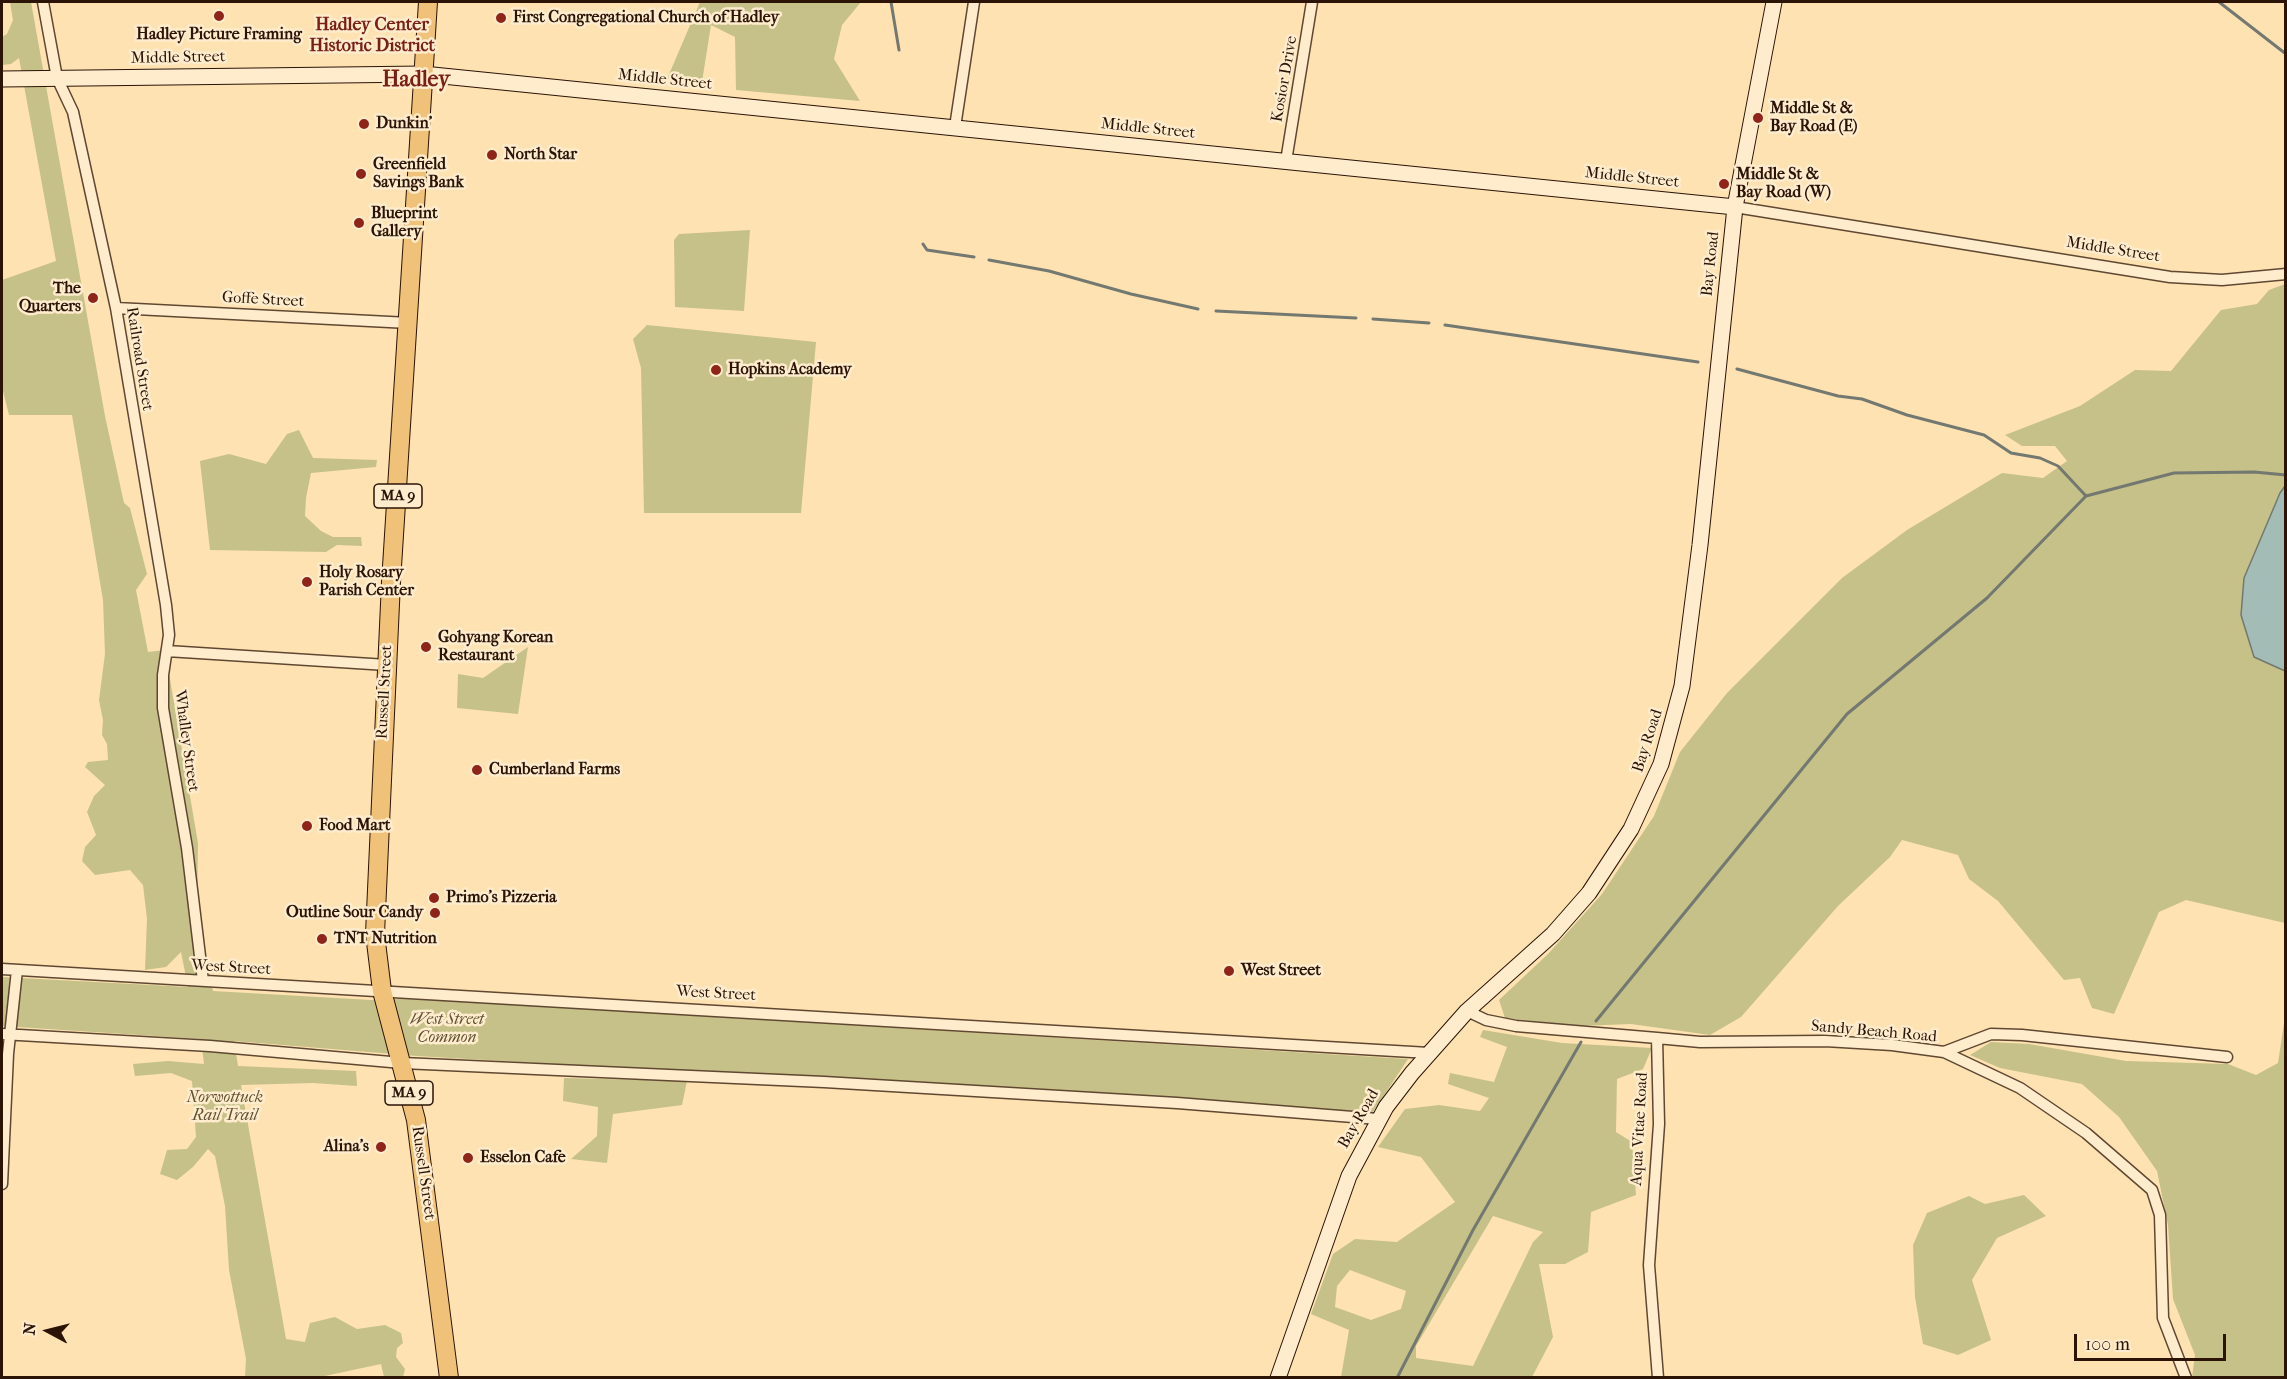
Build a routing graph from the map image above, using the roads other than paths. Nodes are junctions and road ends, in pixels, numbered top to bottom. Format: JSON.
{"nodes":[{"id":1,"x":43,"y":2,"type":"edge"},
{"id":2,"x":428,"y":2,"type":"edge"},
{"id":3,"x":974,"y":2,"type":"edge"},
{"id":4,"x":1312,"y":2,"type":"edge"},
{"id":5,"x":1773,"y":2,"type":"edge"},
{"id":6,"x":423,"y":74,"type":"junction"},
{"id":7,"x":57,"y":78,"type":"junction"},
{"id":8,"x":2,"y":79,"type":"edge"},
{"id":9,"x":955,"y":127,"type":"junction"},
{"id":10,"x":1286,"y":161,"type":"junction"},
{"id":11,"x":1735,"y":207,"type":"junction"},
{"id":12,"x":2286,"y":274,"type":"edge"},
{"id":13,"x":116,"y":308,"type":"junction"},
{"id":14,"x":409,"y":323,"type":"junction"},
{"id":15,"x":167,"y":651,"type":"junction"},
{"id":16,"x":387,"y":665,"type":"junction"},
{"id":17,"x":2,"y":969,"type":"edge"},
{"id":18,"x":17,"y":970,"type":"junction"},
{"id":19,"x":203,"y":981,"type":"junction"},
{"id":20,"x":382,"y":991,"type":"junction"},
{"id":21,"x":1467,"y":1011,"type":"junction"},
{"id":22,"x":5,"y":1034,"type":"edge"},
{"id":23,"x":1657,"y":1038,"type":"junction"},
{"id":24,"x":1944,"y":1052,"type":"junction"},
{"id":25,"x":1429,"y":1053,"type":"junction"},
{"id":26,"x":2227,"y":1057,"type":"dead end"},
{"id":27,"x":402,"y":1063,"type":"junction"},
{"id":28,"x":1378,"y":1119,"type":"junction"},
{"id":29,"x":2,"y":1184,"type":"edge"},
{"id":30,"x":449,"y":1377,"type":"edge"},
{"id":31,"x":1278,"y":1377,"type":"edge"},
{"id":32,"x":1658,"y":1377,"type":"edge"},
{"id":33,"x":2187,"y":1377,"type":"edge"}],
"edges":[{"from":1,"to":7,"type":"street","name":"Railroad Street"},
{"from":2,"to":6,"type":"highway","name":"Russell Street","number":"MA 9"},
{"from":3,"to":9,"type":"street"},
{"from":4,"to":10,"type":"street","name":"Kosior Drive"},
{"from":5,"to":11,"type":"main road","name":"Bay Road"},
{"from":6,"to":7,"type":"main road","name":"Middle Street"},
{"from":6,"to":9,"type":"main road","name":"Middle Street"},
{"from":6,"to":14,"type":"highway","name":"Russell Street","number":"MA 9"},
{"from":7,"to":8,"type":"main road","name":"Middle Street"},
{"from":7,"to":13,"type":"street","name":"Railroad Street"},
{"from":9,"to":10,"type":"main road","name":"Middle Street"},
{"from":10,"to":11,"type":"main road","name":"Middle Street"},
{"from":11,"to":12,"type":"street","name":"Middle Street"},
{"from":11,"to":21,"type":"main road","name":"Bay Road"},
{"from":13,"to":14,"type":"street","name":"Goffe Street"},
{"from":13,"to":15,"type":"street","name":"Railroad Street"},
{"from":14,"to":16,"type":"highway","name":"Russell Street","number":"MA 9"},
{"from":15,"to":16,"type":"street"},
{"from":15,"to":19,"type":"street","name":"Whalley Street"},
{"from":16,"to":20,"type":"highway","name":"Russell Street","number":"MA 9"},
{"from":17,"to":18,"type":"street","name":"West Street"},
{"from":18,"to":19,"type":"street","name":"West Street"},
{"from":18,"to":22,"type":"street"},
{"from":19,"to":20,"type":"street","name":"West Street"},
{"from":20,"to":25,"type":"street","name":"West Street"},
{"from":20,"to":27,"type":"highway","name":"Russell Street","number":"MA 9"},
{"from":21,"to":23,"type":"street"},
{"from":21,"to":25,"type":"main road","name":"Bay Road"},
{"from":22,"to":27,"type":"street"},
{"from":22,"to":29,"type":"street"},
{"from":23,"to":24,"type":"street","name":"Sandy Beach Road"},
{"from":23,"to":32,"type":"street","name":"Aqua Vitae Road"},
{"from":24,"to":26,"type":"street","name":"Sandy Beach Road"},
{"from":24,"to":33,"type":"street"},
{"from":25,"to":28,"type":"main road","name":"Bay Road"},
{"from":27,"to":28,"type":"street"},
{"from":27,"to":30,"type":"highway","name":"Russell Street","number":"MA 9"},
{"from":28,"to":31,"type":"main road","name":"Bay Road"}]}
